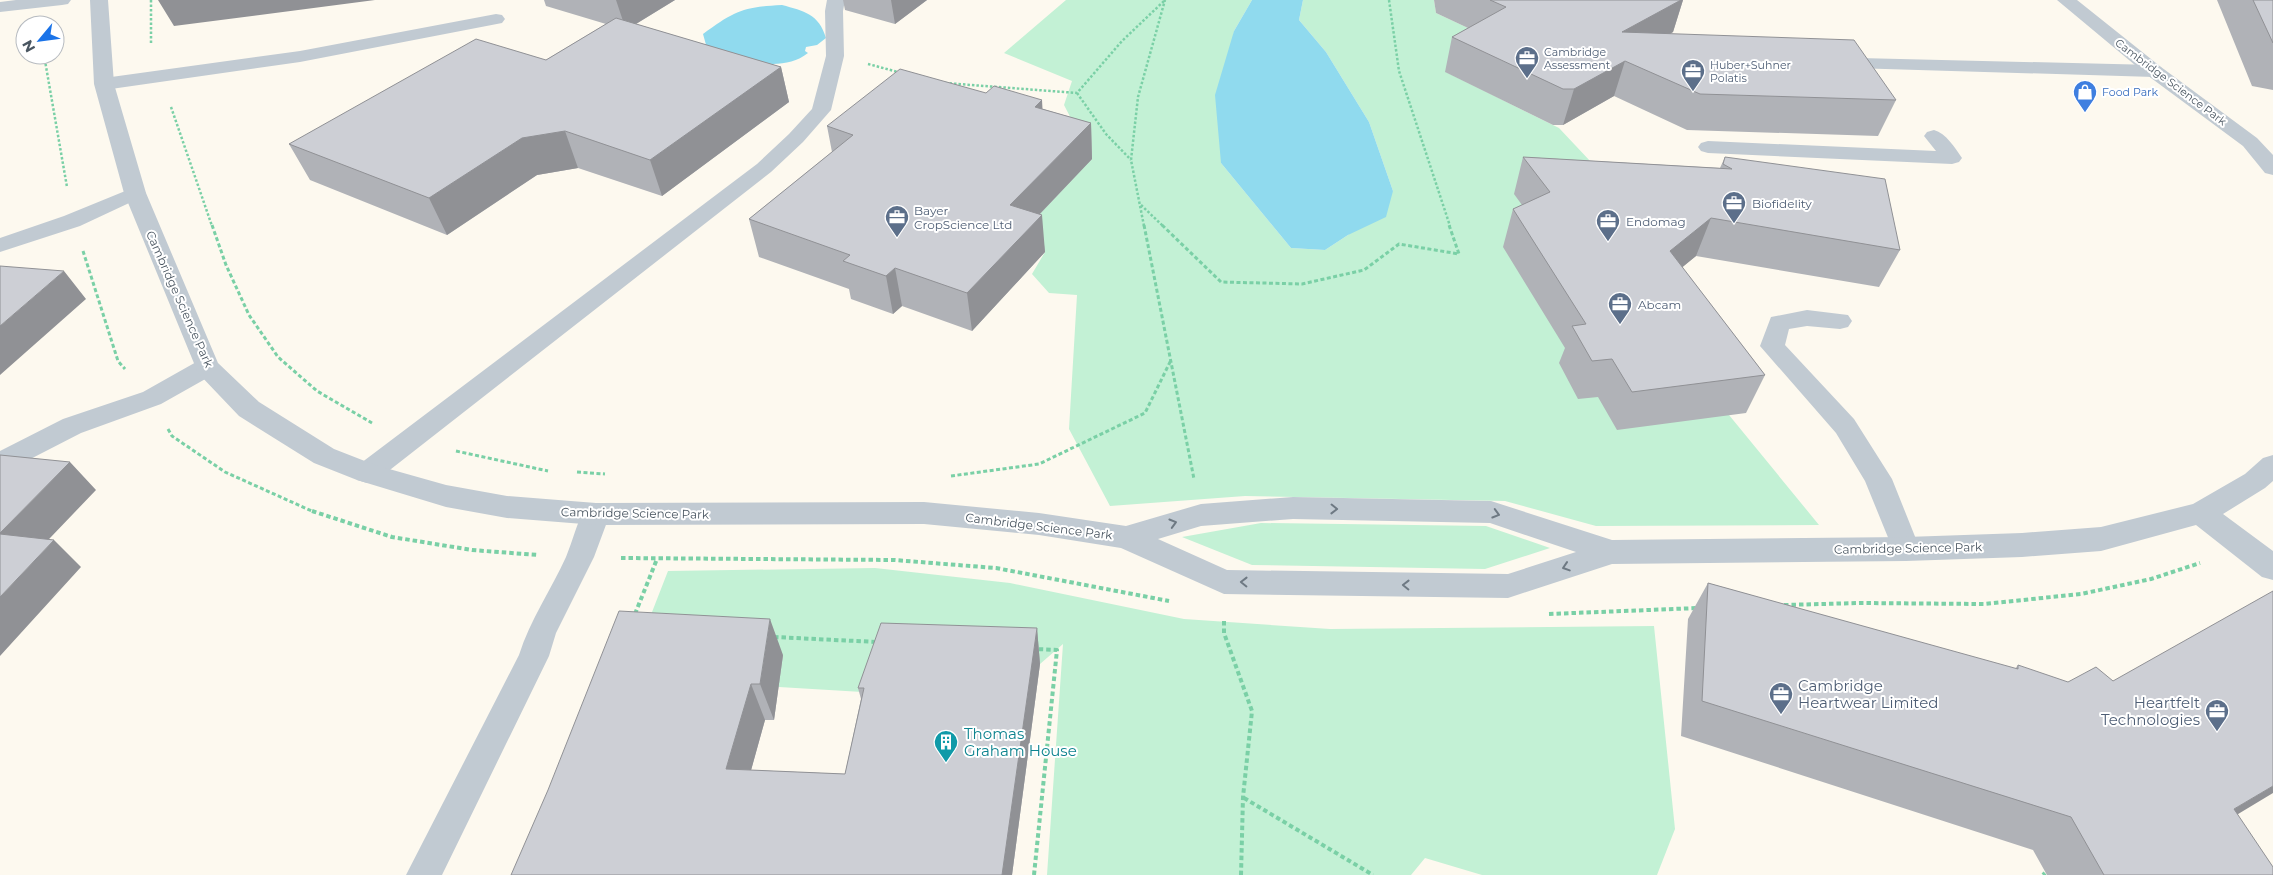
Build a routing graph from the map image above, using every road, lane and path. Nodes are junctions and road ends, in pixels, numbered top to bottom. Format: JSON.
{"nodes":[{"id":1,"x":62,"y":0,"type":"edge"},
{"id":2,"x":98,"y":0,"type":"edge"},
{"id":3,"x":836,"y":0,"type":"edge"},
{"id":4,"x":1165,"y":0,"type":"edge"},
{"id":5,"x":1388,"y":0,"type":"edge"},
{"id":6,"x":2066,"y":0,"type":"edge"},
{"id":7,"x":0,"y":7,"type":"edge"},
{"id":8,"x":496,"y":19,"type":"dead end"},
{"id":9,"x":835,"y":56,"type":"junction"},
{"id":10,"x":1859,"y":64,"type":"edge"},
{"id":11,"x":2154,"y":71,"type":"junction"},
{"id":12,"x":906,"y":74,"type":"edge"},
{"id":13,"x":942,"y":82,"type":"edge"},
{"id":14,"x":104,"y":84,"type":"junction"},
{"id":15,"x":1077,"y":93,"type":"junction"},
{"id":16,"x":1934,"y":136,"type":"dead end"},
{"id":17,"x":1708,"y":147,"type":"dead end"},
{"id":18,"x":1131,"y":160,"type":"junction"},
{"id":19,"x":2273,"y":168,"type":"edge"},
{"id":20,"x":135,"y":193,"type":"junction"},
{"id":21,"x":1141,"y":205,"type":"junction"},
{"id":22,"x":0,"y":245,"type":"edge"},
{"id":23,"x":1840,"y":321,"type":"dead end"},
{"id":24,"x":1171,"y":360,"type":"junction"},
{"id":25,"x":207,"y":367,"type":"junction"},
{"id":26,"x":0,"y":463,"type":"edge"},
{"id":27,"x":2273,"y":465,"type":"edge"},
{"id":28,"x":367,"y":473,"type":"junction"},
{"id":29,"x":942,"y":478,"type":"dead end"},
{"id":30,"x":2201,"y":513,"type":"junction"},
{"id":31,"x":596,"y":514,"type":"junction"},
{"id":32,"x":1201,"y":515,"type":"junction"},
{"id":33,"x":1126,"y":537,"type":"junction"},
{"id":34,"x":1906,"y":549,"type":"junction"},
{"id":35,"x":1612,"y":552,"type":"junction"},
{"id":36,"x":657,"y":559,"type":"dead end"},
{"id":37,"x":2273,"y":568,"type":"edge"},
{"id":38,"x":1224,"y":582,"type":"junction"},
{"id":39,"x":632,"y":622,"type":"edge"},
{"id":40,"x":768,"y":637,"type":"edge"},
{"id":41,"x":887,"y":642,"type":"edge"},
{"id":42,"x":1027,"y":648,"type":"edge"},
{"id":43,"x":1243,"y":797,"type":"junction"},
{"id":44,"x":424,"y":875,"type":"edge"},
{"id":45,"x":1034,"y":875,"type":"edge"},
{"id":46,"x":1242,"y":875,"type":"edge"},
{"id":47,"x":1373,"y":875,"type":"edge"}],
"edges":[{"from":1,"to":7,"type":"lane"},
{"from":2,"to":14,"type":"street","name":"Cambridge Science Park"},
{"from":3,"to":9,"type":"lane"},
{"from":4,"to":15,"type":"path"},
{"from":4,"to":18,"type":"path"},
{"from":5,"to":21,"type":"path"},
{"from":6,"to":11,"type":"street","name":"Cambridge Science Park"},
{"from":8,"to":14,"type":"lane"},
{"from":9,"to":12,"type":"path"},
{"from":9,"to":28,"type":"lane"},
{"from":10,"to":11,"type":"lane"},
{"from":11,"to":19,"type":"street","name":"Cambridge Science Park"},
{"from":13,"to":15,"type":"path"},
{"from":14,"to":20,"type":"street","name":"Cambridge Science Park"},
{"from":15,"to":18,"type":"path"},
{"from":16,"to":17,"type":"lane"},
{"from":18,"to":21,"type":"path"},
{"from":20,"to":22,"type":"lane"},
{"from":20,"to":25,"type":"street","name":"Cambridge Science Park"},
{"from":21,"to":24,"type":"path"},
{"from":23,"to":34,"type":"lane"},
{"from":24,"to":29,"type":"path"},
{"from":24,"to":32,"type":"path"},
{"from":25,"to":26,"type":"lane"},
{"from":25,"to":28,"type":"street","name":"Cambridge Science Park"},
{"from":27,"to":30,"type":"street","name":"Cambridge Science Park"},
{"from":28,"to":31,"type":"street","name":"Cambridge Science Park"},
{"from":30,"to":34,"type":"street","name":"Cambridge Science Park"},
{"from":30,"to":37,"type":"street"},
{"from":31,"to":33,"type":"street","name":"Cambridge Science Park"},
{"from":31,"to":44,"type":"lane"},
{"from":33,"to":32,"type":"street","name":"Cambridge Science Park","one_way":true},
{"from":32,"to":35,"type":"street","name":"Cambridge Science Park","one_way":true},
{"from":33,"to":38,"type":"street","name":"Cambridge Science Park"},
{"from":34,"to":35,"type":"street","name":"Cambridge Science Park"},
{"from":35,"to":38,"type":"street","name":"Cambridge Science Park","one_way":true},
{"from":36,"to":39,"type":"path"},
{"from":38,"to":43,"type":"path"},
{"from":40,"to":41,"type":"path"},
{"from":42,"to":45,"type":"path"},
{"from":43,"to":46,"type":"path"},
{"from":43,"to":47,"type":"path"}]}
